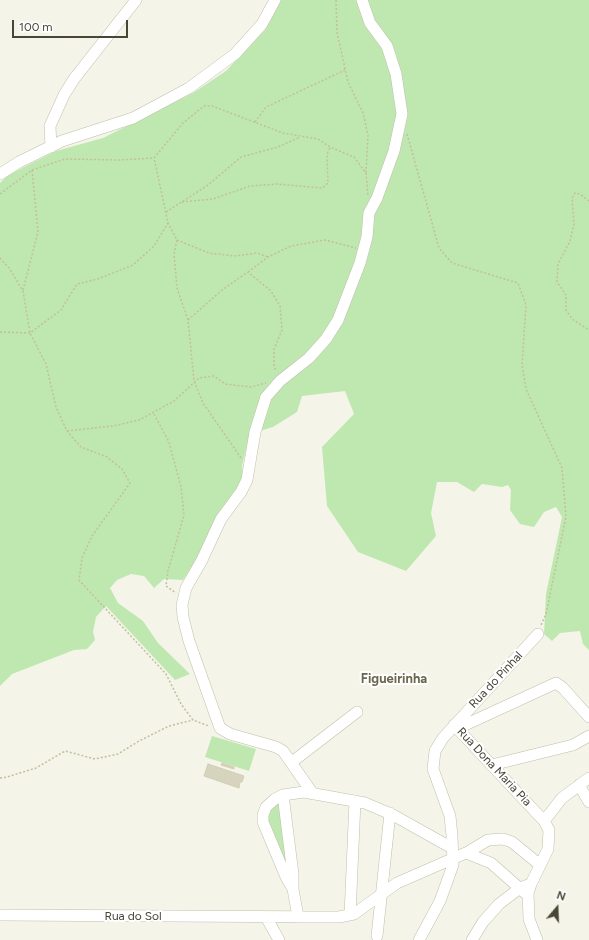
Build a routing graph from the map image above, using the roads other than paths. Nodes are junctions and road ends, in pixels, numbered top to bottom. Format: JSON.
{"nodes":[{"id":1,"x":136,"y":0,"type":"edge"},
{"id":2,"x":275,"y":0,"type":"edge"},
{"id":3,"x":362,"y":0,"type":"edge"},
{"id":4,"x":51,"y":147,"type":"junction"},
{"id":5,"x":0,"y":174,"type":"edge"},
{"id":6,"x":538,"y":634,"type":"road end"},
{"id":7,"x":357,"y":712,"type":"dead end"},
{"id":8,"x":589,"y":717,"type":"edge"},
{"id":9,"x":454,"y":725,"type":"junction"},
{"id":10,"x":589,"y":736,"type":"edge"},
{"id":11,"x":292,"y":762,"type":"junction"},
{"id":12,"x":492,"y":765,"type":"junction"},
{"id":13,"x":589,"y":778,"type":"edge"},
{"id":14,"x":579,"y":785,"type":"junction"},
{"id":15,"x":313,"y":794,"type":"junction"},
{"id":16,"x":283,"y":795,"type":"junction"},
{"id":17,"x":355,"y":801,"type":"junction"},
{"id":18,"x":589,"y":802,"type":"edge"},
{"id":19,"x":390,"y":813,"type":"junction"},
{"id":20,"x":544,"y":820,"type":"junction"},
{"id":21,"x":452,"y":853,"type":"junction"},
{"id":22,"x":466,"y":853,"type":"junction"},
{"id":23,"x":540,"y":865,"type":"junction"},
{"id":24,"x":525,"y":886,"type":"junction"},
{"id":25,"x":293,"y":889,"type":"junction"},
{"id":26,"x":381,"y":895,"type":"junction"},
{"id":27,"x":350,"y":915,"type":"junction"},
{"id":28,"x":0,"y":916,"type":"edge"},
{"id":29,"x":266,"y":917,"type":"junction"},
{"id":30,"x":298,"y":917,"type":"junction"},
{"id":31,"x":377,"y":936,"type":"dead end"},
{"id":32,"x":279,"y":940,"type":"edge"},
{"id":33,"x":420,"y":940,"type":"edge"},
{"id":34,"x":472,"y":940,"type":"edge"},
{"id":35,"x":537,"y":940,"type":"edge"}],
"edges":[{"from":1,"to":4,"type":"street"},
{"from":2,"to":4,"type":"street"},
{"from":3,"to":11,"type":"street"},
{"from":4,"to":5,"type":"street"},
{"from":6,"to":9,"type":"street","name":"Rua do Pinhal"},
{"from":7,"to":11,"type":"street"},
{"from":8,"to":9,"type":"street"},
{"from":9,"to":12,"type":"street","name":"Rua Dona Maria Pia"},
{"from":9,"to":21,"type":"street","name":"Rua Dona Maria Pia"},
{"from":10,"to":12,"type":"street"},
{"from":11,"to":15,"type":"street"},
{"from":12,"to":20,"type":"street","name":"Rua Dona Maria Pia"},
{"from":13,"to":14,"type":"street"},
{"from":14,"to":18,"type":"street"},
{"from":14,"to":20,"type":"street"},
{"from":15,"to":16,"type":"street"},
{"from":15,"to":17,"type":"street"},
{"from":16,"to":25,"type":"street"},
{"from":16,"to":25,"type":"street"},
{"from":17,"to":19,"type":"street"},
{"from":17,"to":27,"type":"street"},
{"from":19,"to":21,"type":"street"},
{"from":19,"to":26,"type":"street"},
{"from":20,"to":23,"type":"street"},
{"from":21,"to":22,"type":"street"},
{"from":21,"to":26,"type":"street"},
{"from":21,"to":33,"type":"street","name":"Rua Dona Maria Pia"},
{"from":22,"to":23,"type":"street"},
{"from":22,"to":24,"type":"street"},
{"from":23,"to":24,"type":"street"},
{"from":24,"to":34,"type":"street"},
{"from":24,"to":35,"type":"street"},
{"from":25,"to":30,"type":"street"},
{"from":26,"to":27,"type":"street"},
{"from":26,"to":31,"type":"street"},
{"from":27,"to":30,"type":"street","name":"Rua do Sol"},
{"from":28,"to":29,"type":"street","name":"Rua do Sol"},
{"from":29,"to":30,"type":"street","name":"Rua do Sol"},
{"from":29,"to":32,"type":"street"}]}
